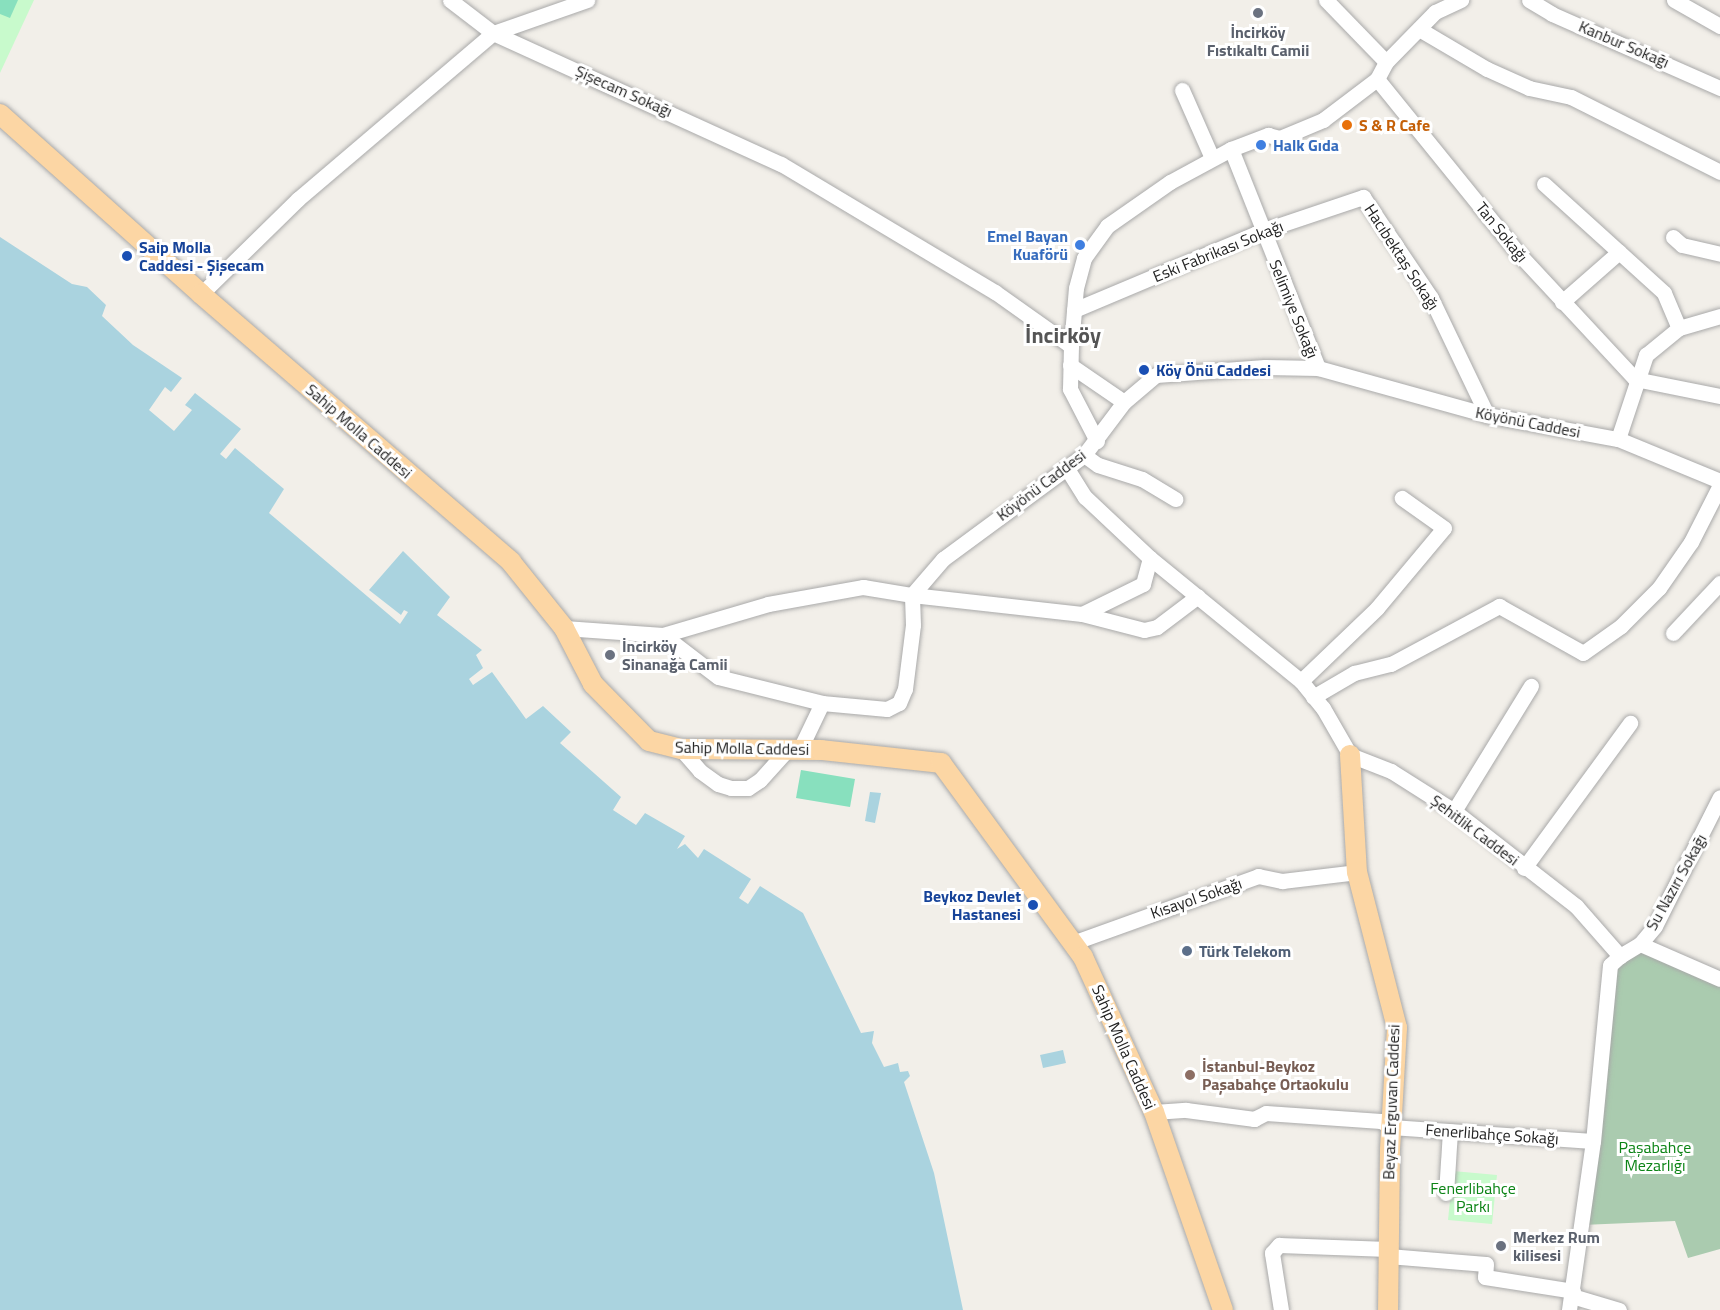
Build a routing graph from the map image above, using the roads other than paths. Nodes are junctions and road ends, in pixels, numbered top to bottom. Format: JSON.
{"nodes":[{"id":1,"x":450,"y":0,"type":"edge"},
{"id":2,"x":587,"y":0,"type":"edge"},
{"id":3,"x":1326,"y":0,"type":"edge"},
{"id":4,"x":1461,"y":0,"type":"edge"},
{"id":5,"x":1529,"y":0,"type":"edge"},
{"id":6,"x":1674,"y":0,"type":"edge"},
{"id":7,"x":470,"y":6,"type":"edge"},
{"id":8,"x":1720,"y":26,"type":"edge"},
{"id":9,"x":1419,"y":29,"type":"junction"},
{"id":10,"x":493,"y":33,"type":"junction"},
{"id":11,"x":1386,"y":62,"type":"junction"},
{"id":12,"x":1377,"y":78,"type":"junction"},
{"id":13,"x":1720,"y":88,"type":"edge"},
{"id":14,"x":1182,"y":90,"type":"dead end"},
{"id":15,"x":0,"y":114,"type":"edge"},
{"id":16,"x":1230,"y":149,"type":"junction"},
{"id":17,"x":1212,"y":158,"type":"junction"},
{"id":18,"x":1720,"y":172,"type":"edge"},
{"id":19,"x":1544,"y":184,"type":"dead end"},
{"id":20,"x":1363,"y":197,"type":"joint"},
{"id":21,"x":1262,"y":231,"type":"junction"},
{"id":22,"x":1673,"y":237,"type":"dead end"},
{"id":23,"x":1619,"y":252,"type":"junction"},
{"id":24,"x":1720,"y":254,"type":"edge"},
{"id":25,"x":201,"y":294,"type":"junction"},
{"id":26,"x":1562,"y":302,"type":"junction"},
{"id":27,"x":1074,"y":310,"type":"junction"},
{"id":28,"x":1720,"y":316,"type":"edge"},
{"id":29,"x":1679,"y":328,"type":"junction"},
{"id":30,"x":1071,"y":346,"type":"junction"},
{"id":31,"x":1071,"y":365,"type":"junction"},
{"id":32,"x":1318,"y":368,"type":"junction"},
{"id":33,"x":1635,"y":379,"type":"junction"},
{"id":34,"x":1720,"y":396,"type":"edge"},
{"id":35,"x":1124,"y":402,"type":"junction"},
{"id":36,"x":1487,"y":415,"type":"junction"},
{"id":37,"x":1618,"y":440,"type":"junction"},
{"id":38,"x":1097,"y":441,"type":"junction"},
{"id":39,"x":1084,"y":455,"type":"junction"},
{"id":40,"x":1066,"y":467,"type":"junction"},
{"id":41,"x":1720,"y":483,"type":"edge"},
{"id":42,"x":1402,"y":498,"type":"dead end"},
{"id":43,"x":1175,"y":499,"type":"dead end"},
{"id":44,"x":1150,"y":558,"type":"junction"},
{"id":45,"x":1720,"y":584,"type":"edge"},
{"id":46,"x":912,"y":595,"type":"junction"},
{"id":47,"x":1198,"y":596,"type":"junction"},
{"id":48,"x":1082,"y":614,"type":"junction"},
{"id":49,"x":564,"y":628,"type":"junction"},
{"id":50,"x":1673,"y":633,"type":"dead end"},
{"id":51,"x":663,"y":635,"type":"junction"},
{"id":52,"x":1301,"y":681,"type":"junction"},
{"id":53,"x":1531,"y":686,"type":"dead end"},
{"id":54,"x":1313,"y":697,"type":"junction"},
{"id":55,"x":822,"y":703,"type":"junction"},
{"id":56,"x":1630,"y":723,"type":"dead end"},
{"id":57,"x":681,"y":749,"type":"junction"},
{"id":58,"x":794,"y":749,"type":"junction"},
{"id":59,"x":1350,"y":754,"type":"junction"},
{"id":60,"x":1720,"y":798,"type":"edge"},
{"id":61,"x":1454,"y":811,"type":"junction"},
{"id":62,"x":1524,"y":868,"type":"junction"},
{"id":63,"x":1356,"y":872,"type":"junction"},
{"id":64,"x":1075,"y":942,"type":"junction"},
{"id":65,"x":1640,"y":944,"type":"junction"},
{"id":66,"x":1620,"y":957,"type":"junction"},
{"id":67,"x":1720,"y":979,"type":"edge"},
{"id":68,"x":1154,"y":1112,"type":"junction"},
{"id":69,"x":1391,"y":1127,"type":"junction"},
{"id":70,"x":1450,"y":1131,"type":"junction"},
{"id":71,"x":1593,"y":1141,"type":"junction"},
{"id":72,"x":1446,"y":1193,"type":"dead end"},
{"id":73,"x":1388,"y":1252,"type":"junction"},
{"id":74,"x":1571,"y":1299,"type":"edge"},
{"id":75,"x":1223,"y":1310,"type":"edge"},
{"id":76,"x":1281,"y":1310,"type":"edge"},
{"id":77,"x":1389,"y":1310,"type":"edge"},
{"id":78,"x":1619,"y":1310,"type":"edge"}],
"edges":[{"from":1,"to":7,"type":"street","name":"Şişecam Sokağı"},
{"from":2,"to":10,"type":"street"},
{"from":3,"to":11,"type":"street"},
{"from":4,"to":9,"type":"street"},
{"from":5,"to":13,"type":"street","name":"Kanbur Sokağı"},
{"from":6,"to":8,"type":"street"},
{"from":7,"to":10,"type":"street","name":"Şişecam Sokağı"},
{"from":9,"to":11,"type":"street"},
{"from":9,"to":18,"type":"street"},
{"from":10,"to":25,"type":"street"},
{"from":10,"to":30,"type":"street","name":"Şişecam Sokağı"},
{"from":11,"to":12,"type":"street"},
{"from":12,"to":16,"type":"street"},
{"from":12,"to":26,"type":"street","name":"Tan Sokağı"},
{"from":14,"to":17,"type":"street"},
{"from":15,"to":25,"type":"main road","name":"Sahip Molla Caddesi"},
{"from":16,"to":17,"type":"street"},
{"from":16,"to":21,"type":"street","name":"Selimiye Sokağı"},
{"from":17,"to":27,"type":"street"},
{"from":19,"to":23,"type":"street"},
{"from":20,"to":21,"type":"street","name":"Eski Fabrikası Sokağı"},
{"from":20,"to":36,"type":"street","name":"Hacıbektaş Sokağı"},
{"from":21,"to":27,"type":"street","name":"Eski Fabrikası Sokağı"},
{"from":21,"to":32,"type":"street","name":"Selimiye Sokağı"},
{"from":22,"to":24,"type":"street"},
{"from":23,"to":26,"type":"street"},
{"from":23,"to":29,"type":"street"},
{"from":25,"to":49,"type":"main road","name":"Sahip Molla Caddesi"},
{"from":26,"to":33,"type":"street","name":"Tan Sokağı"},
{"from":27,"to":30,"type":"street"},
{"from":28,"to":29,"type":"street"},
{"from":29,"to":33,"type":"street"},
{"from":30,"to":31,"type":"street"},
{"from":31,"to":35,"type":"street"},
{"from":31,"to":38,"type":"street"},
{"from":32,"to":35,"type":"street","name":"Köyönü Caddesi"},
{"from":32,"to":36,"type":"street","name":"Köyönü Caddesi"},
{"from":33,"to":34,"type":"street"},
{"from":33,"to":37,"type":"street"},
{"from":35,"to":38,"type":"street","name":"Köyönü Caddesi"},
{"from":36,"to":37,"type":"street","name":"Köyönü Caddesi"},
{"from":37,"to":41,"type":"street","name":"Köyönü Caddesi"},
{"from":38,"to":39,"type":"street","name":"Köyönü Caddesi"},
{"from":39,"to":40,"type":"street","name":"Köyönü Caddesi"},
{"from":39,"to":43,"type":"street"},
{"from":40,"to":44,"type":"street"},
{"from":40,"to":46,"type":"street","name":"Köyönü Caddesi"},
{"from":41,"to":54,"type":"street"},
{"from":42,"to":52,"type":"street"},
{"from":44,"to":47,"type":"street"},
{"from":44,"to":48,"type":"street"},
{"from":45,"to":50,"type":"street"},
{"from":46,"to":48,"type":"street"},
{"from":46,"to":51,"type":"street"},
{"from":46,"to":55,"type":"street"},
{"from":47,"to":48,"type":"street"},
{"from":47,"to":52,"type":"street"},
{"from":49,"to":51,"type":"street"},
{"from":49,"to":57,"type":"main road","name":"Sahip Molla Caddesi"},
{"from":51,"to":55,"type":"street"},
{"from":52,"to":54,"type":"street"},
{"from":53,"to":61,"type":"street"},
{"from":54,"to":59,"type":"street"},
{"from":55,"to":58,"type":"street"},
{"from":56,"to":62,"type":"street"},
{"from":57,"to":58,"type":"main road","name":"Sahip Molla Caddesi"},
{"from":57,"to":58,"type":"street"},
{"from":58,"to":64,"type":"main road","name":"Sahip Molla Caddesi"},
{"from":59,"to":61,"type":"street","name":"Şehitlik Caddesi"},
{"from":59,"to":63,"type":"main road","name":"Beyaz Erguvan Caddesi"},
{"from":60,"to":65,"type":"street","name":"Su Nazırı Sokağı"},
{"from":61,"to":62,"type":"street","name":"Şehitlik Caddesi"},
{"from":62,"to":66,"type":"street","name":"Şehitlik Caddesi"},
{"from":63,"to":64,"type":"street","name":"Kısayol Sokağı"},
{"from":63,"to":69,"type":"main road","name":"Beyaz Erguvan Caddesi"},
{"from":64,"to":68,"type":"main road","name":"Sahip Molla Caddesi"},
{"from":65,"to":66,"type":"street","name":"Su Nazırı Sokağı"},
{"from":65,"to":67,"type":"street"},
{"from":66,"to":71,"type":"street"},
{"from":68,"to":69,"type":"street","name":"Fenerlibahçe Sokağı"},
{"from":68,"to":75,"type":"main road","name":"Sahip Molla Caddesi"},
{"from":69,"to":70,"type":"street","name":"Fenerlibahçe Sokağı"},
{"from":69,"to":73,"type":"main road","name":"Beyaz Erguvan Caddesi"},
{"from":70,"to":71,"type":"street","name":"Fenerlibahçe Sokağı"},
{"from":70,"to":72,"type":"street"},
{"from":71,"to":74,"type":"street"},
{"from":73,"to":74,"type":"street"},
{"from":73,"to":76,"type":"street"},
{"from":73,"to":77,"type":"main road","name":"Beyaz Erguvan Caddesi"},
{"from":74,"to":78,"type":"street"}]}
